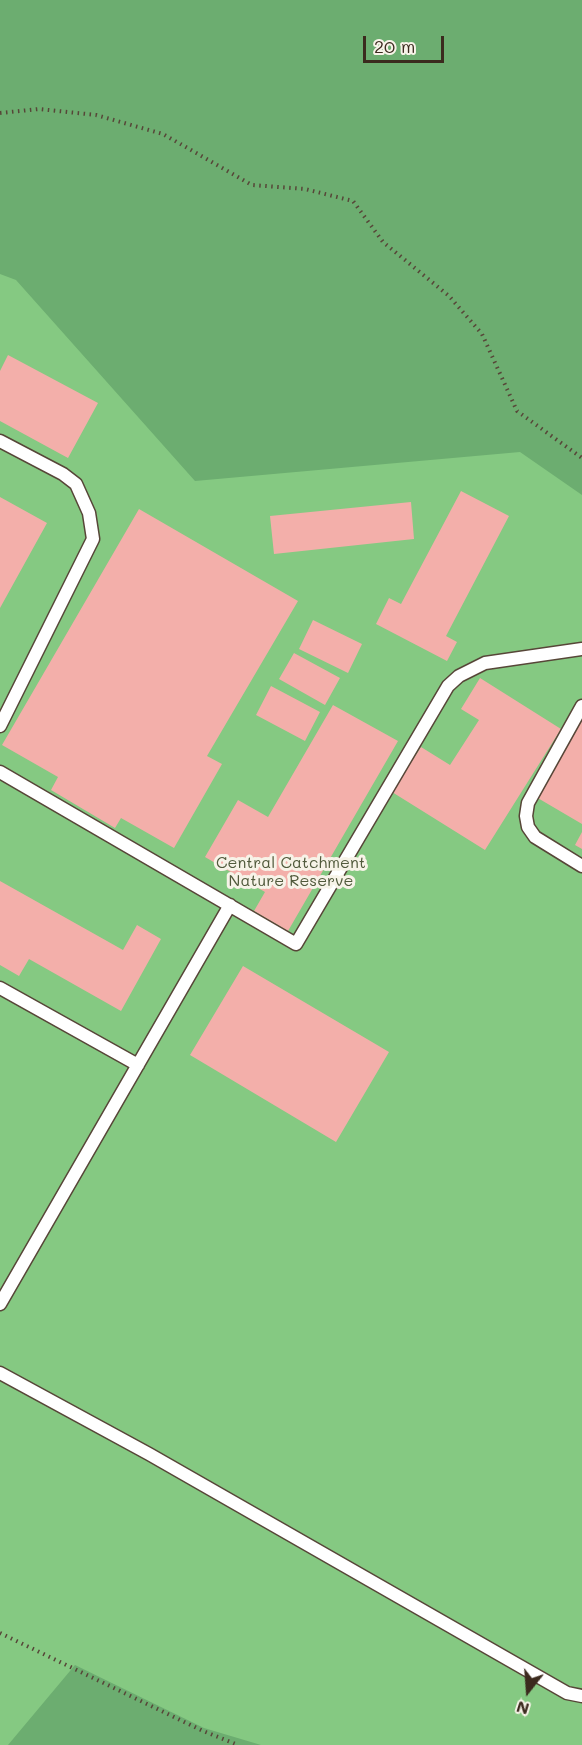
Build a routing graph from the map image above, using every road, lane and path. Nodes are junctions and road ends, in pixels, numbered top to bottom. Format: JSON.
{"nodes":[{"id":1,"x":0,"y":113,"type":"edge"},
{"id":2,"x":0,"y":441,"type":"edge"},
{"id":3,"x":582,"y":458,"type":"edge"},
{"id":4,"x":582,"y":649,"type":"edge"},
{"id":5,"x":582,"y":706,"type":"edge"},
{"id":6,"x":0,"y":726,"type":"edge"},
{"id":7,"x":0,"y":772,"type":"edge"},
{"id":8,"x":582,"y":866,"type":"edge"},
{"id":9,"x":230,"y":905,"type":"junction"},
{"id":10,"x":0,"y":988,"type":"edge"},
{"id":11,"x":138,"y":1065,"type":"junction"},
{"id":12,"x":0,"y":1304,"type":"edge"},
{"id":13,"x":0,"y":1373,"type":"edge"},
{"id":14,"x":0,"y":1633,"type":"edge"},
{"id":15,"x":582,"y":1696,"type":"edge"},
{"id":16,"x":238,"y":1745,"type":"edge"}],
"edges":[{"from":1,"to":3,"type":"path"},
{"from":2,"to":6,"type":"lane"},
{"from":4,"to":9,"type":"lane"},
{"from":5,"to":8,"type":"lane"},
{"from":7,"to":9,"type":"lane"},
{"from":9,"to":11,"type":"lane"},
{"from":10,"to":11,"type":"lane"},
{"from":11,"to":12,"type":"lane"},
{"from":13,"to":15,"type":"lane"},
{"from":14,"to":16,"type":"path"}]}
